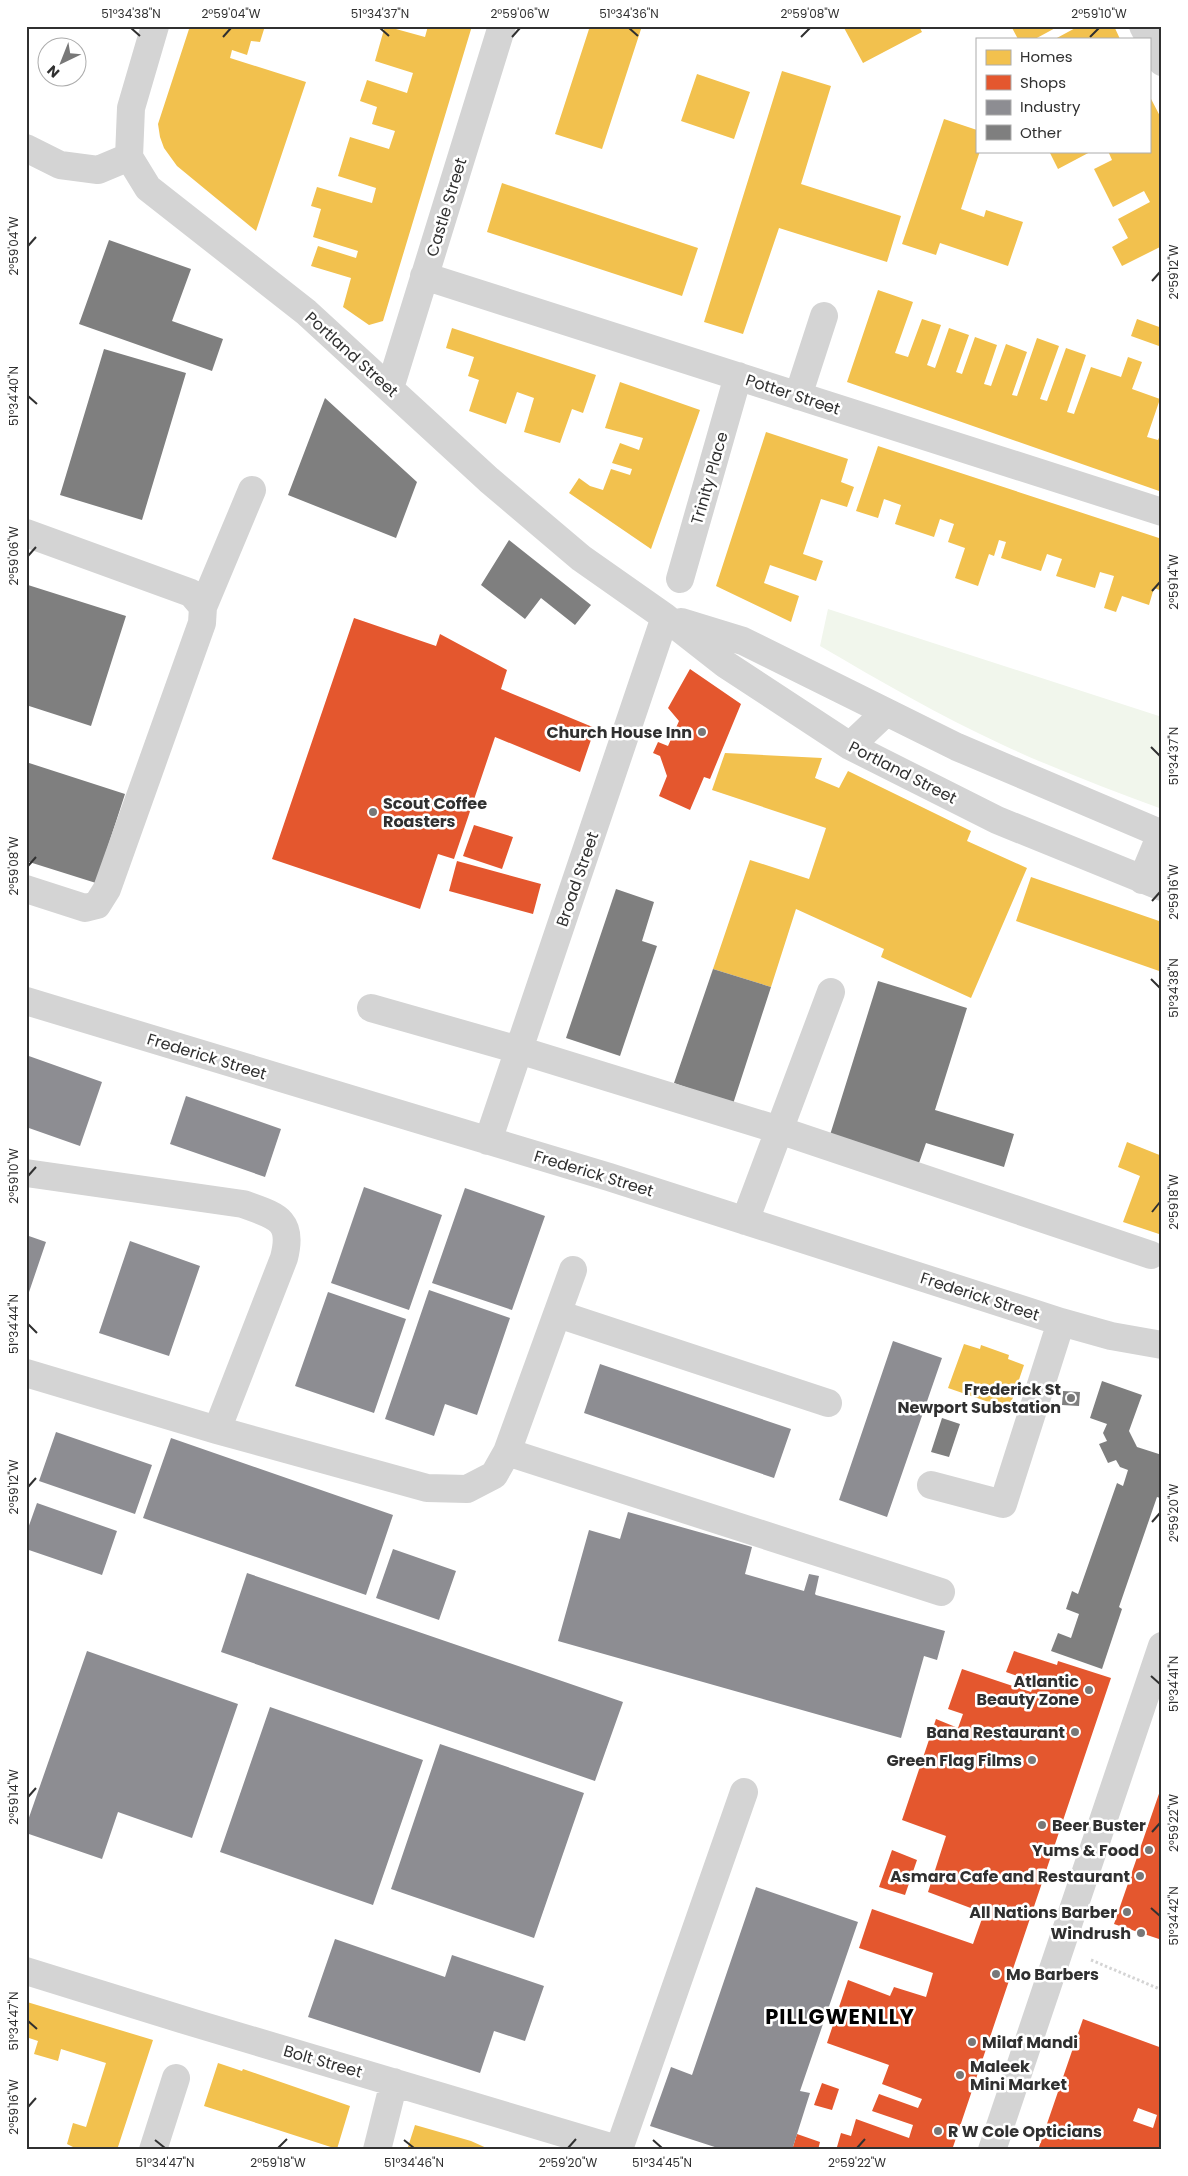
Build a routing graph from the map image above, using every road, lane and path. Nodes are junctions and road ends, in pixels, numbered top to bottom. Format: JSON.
{"nodes":[{"id":1,"x":155,"y":26,"type":"edge"},
{"id":2,"x":502,"y":26,"type":"edge"},
{"id":3,"x":1143,"y":26,"type":"edge"},
{"id":4,"x":1149,"y":38,"type":"edge"},
{"id":5,"x":1150,"y":39,"type":"edge"},
{"id":6,"x":1162,"y":62,"type":"edge"},
{"id":7,"x":26,"y":148,"type":"edge"},
{"id":8,"x":129,"y":157,"type":"junction"},
{"id":9,"x":424,"y":276,"type":"junction"},
{"id":10,"x":824,"y":316,"type":"dead end"},
{"id":11,"x":738,"y":376,"type":"junction"},
{"id":12,"x":390,"y":388,"type":"junction"},
{"id":13,"x":798,"y":396,"type":"junction"},
{"id":14,"x":252,"y":490,"type":"dead end"},
{"id":15,"x":1162,"y":512,"type":"edge"},
{"id":16,"x":26,"y":533,"type":"edge"},
{"id":17,"x":680,"y":579,"type":"dead end"},
{"id":18,"x":203,"y":608,"type":"junction"},
{"id":19,"x":665,"y":617,"type":"junction"},
{"id":20,"x":886,"y":712,"type":"junction"},
{"id":21,"x":850,"y":746,"type":"junction"},
{"id":22,"x":1162,"y":834,"type":"edge"},
{"id":23,"x":1152,"y":884,"type":"edge"},
{"id":24,"x":26,"y":889,"type":"edge"},
{"id":25,"x":831,"y":992,"type":"dead end"},
{"id":26,"x":26,"y":1001,"type":"edge"},
{"id":27,"x":371,"y":1008,"type":"dead end"},
{"id":28,"x":519,"y":1050,"type":"junction"},
{"id":29,"x":779,"y":1130,"type":"junction"},
{"id":30,"x":488,"y":1141,"type":"junction"},
{"id":31,"x":26,"y":1173,"type":"edge"},
{"id":32,"x":745,"y":1221,"type":"junction"},
{"id":33,"x":1151,"y":1255,"type":"dead end"},
{"id":34,"x":573,"y":1270,"type":"dead end"},
{"id":35,"x":558,"y":1314,"type":"junction"},
{"id":36,"x":1061,"y":1322,"type":"junction"},
{"id":37,"x":1162,"y":1345,"type":"edge"},
{"id":38,"x":26,"y":1373,"type":"edge"},
{"id":39,"x":828,"y":1403,"type":"dead end"},
{"id":40,"x":217,"y":1430,"type":"junction"},
{"id":41,"x":507,"y":1452,"type":"junction"},
{"id":42,"x":931,"y":1485,"type":"dead end"},
{"id":43,"x":941,"y":1592,"type":"dead end"},
{"id":44,"x":1162,"y":1646,"type":"edge"},
{"id":45,"x":744,"y":1792,"type":"dead end"},
{"id":46,"x":1102,"y":1966,"type":"dead end"},
{"id":47,"x":26,"y":1971,"type":"edge"},
{"id":48,"x":1162,"y":1990,"type":"edge"},
{"id":49,"x":176,"y":2078,"type":"dead end"},
{"id":50,"x":394,"y":2082,"type":"junction"},
{"id":51,"x":153,"y":2150,"type":"edge"},
{"id":52,"x":377,"y":2150,"type":"edge"},
{"id":53,"x":620,"y":2150,"type":"edge"},
{"id":54,"x":992,"y":2150,"type":"edge"}],
"edges":[{"from":1,"to":8,"type":"street"},
{"from":2,"to":9,"type":"street","name":"Castle Street"},
{"from":3,"to":4,"type":"street"},
{"from":5,"to":6,"type":"street"},
{"from":7,"to":8,"type":"street"},
{"from":8,"to":12,"type":"street","name":"Portland Street"},
{"from":9,"to":11,"type":"street","name":"Potter Street"},
{"from":9,"to":12,"type":"street","name":"Castle Street"},
{"from":10,"to":13,"type":"street"},
{"from":11,"to":13,"type":"street","name":"Potter Street"},
{"from":11,"to":17,"type":"street","name":"Trinity Place"},
{"from":12,"to":19,"type":"street","name":"Portland Street"},
{"from":13,"to":15,"type":"street","name":"Potter Street"},
{"from":14,"to":18,"type":"street"},
{"from":16,"to":18,"type":"street"},
{"from":18,"to":24,"type":"street"},
{"from":19,"to":20,"type":"street","name":"Portland Street"},
{"from":19,"to":21,"type":"street","name":"Portland Street"},
{"from":19,"to":28,"type":"street","name":"Broad Street"},
{"from":20,"to":21,"type":"street"},
{"from":20,"to":22,"type":"street","name":"Portland Street"},
{"from":21,"to":23,"type":"street","name":"Portland Street"},
{"from":22,"to":23,"type":"street"},
{"from":25,"to":29,"type":"street"},
{"from":26,"to":30,"type":"street","name":"Frederick Street"},
{"from":27,"to":28,"type":"street"},
{"from":28,"to":29,"type":"street"},
{"from":28,"to":30,"type":"street","name":"Broad Street"},
{"from":29,"to":32,"type":"street"},
{"from":29,"to":33,"type":"street"},
{"from":30,"to":32,"type":"street","name":"Frederick Street"},
{"from":31,"to":40,"type":"street"},
{"from":32,"to":36,"type":"street","name":"Frederick Street"},
{"from":34,"to":35,"type":"street"},
{"from":35,"to":39,"type":"street"},
{"from":35,"to":41,"type":"street"},
{"from":36,"to":37,"type":"street","name":"Frederick Street"},
{"from":36,"to":42,"type":"street"},
{"from":38,"to":40,"type":"street"},
{"from":40,"to":41,"type":"street"},
{"from":41,"to":43,"type":"street"},
{"from":44,"to":54,"type":"street"},
{"from":45,"to":53,"type":"street"},
{"from":46,"to":48,"type":"path"},
{"from":47,"to":50,"type":"street","name":"Bolt Street"},
{"from":49,"to":51,"type":"street"},
{"from":50,"to":52,"type":"street"},
{"from":50,"to":53,"type":"street","name":"Bolt Street"}]}
